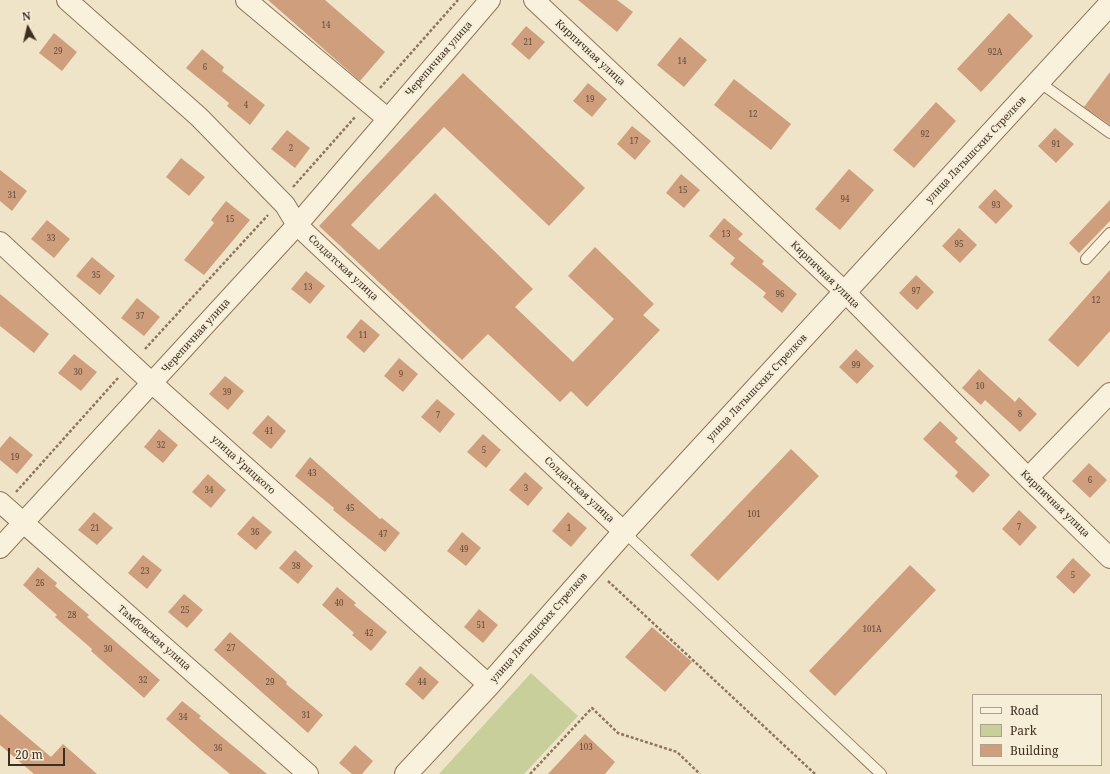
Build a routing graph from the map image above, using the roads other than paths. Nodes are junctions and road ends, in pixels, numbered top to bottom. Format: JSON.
{"nodes":[{"id":1,"x":67,"y":0,"type":"edge"},
{"id":2,"x":246,"y":0,"type":"edge"},
{"id":3,"x":490,"y":0,"type":"edge"},
{"id":4,"x":534,"y":0,"type":"edge"},
{"id":5,"x":1110,"y":4,"type":"edge"},
{"id":6,"x":1039,"y":82,"type":"junction"},
{"id":7,"x":388,"y":119,"type":"junction"},
{"id":8,"x":1110,"y":133,"type":"edge"},
{"id":9,"x":297,"y":225,"type":"junction"},
{"id":10,"x":1110,"y":233,"type":"edge"},
{"id":11,"x":0,"y":242,"type":"edge"},
{"id":12,"x":1086,"y":259,"type":"dead end"},
{"id":13,"x":845,"y":292,"type":"junction"},
{"id":14,"x":153,"y":384,"type":"junction"},
{"id":15,"x":1110,"y":393,"type":"edge"},
{"id":16,"x":1028,"y":478,"type":"junction"},
{"id":17,"x":2,"y":504,"type":"edge"},
{"id":18,"x":23,"y":522,"type":"junction"},
{"id":19,"x":624,"y":532,"type":"junction"},
{"id":20,"x":0,"y":548,"type":"edge"},
{"id":21,"x":1110,"y":558,"type":"edge"},
{"id":22,"x":489,"y":685,"type":"junction"},
{"id":23,"x":308,"y":774,"type":"edge"},
{"id":24,"x":406,"y":774,"type":"edge"},
{"id":25,"x":881,"y":774,"type":"edge"}],
"edges":[{"from":1,"to":9,"type":"street","name":"Солдатская улица"},
{"from":2,"to":7,"type":"street"},
{"from":3,"to":7,"type":"street","name":"Черепичная улица"},
{"from":4,"to":13,"type":"street","name":"Кирпичная улица"},
{"from":5,"to":6,"type":"street","name":"улица Латышских Стрелков"},
{"from":6,"to":8,"type":"lane"},
{"from":6,"to":13,"type":"street","name":"улица Латышских Стрелков"},
{"from":7,"to":9,"type":"street","name":"Черепичная улица"},
{"from":9,"to":14,"type":"street","name":"Черепичная улица"},
{"from":9,"to":19,"type":"street","name":"Солдатская улица"},
{"from":10,"to":12,"type":"lane"},
{"from":11,"to":14,"type":"street","name":"улица Урицкого"},
{"from":13,"to":16,"type":"street","name":"Кирпичная улица"},
{"from":13,"to":19,"type":"street","name":"улица Латышских Стрелков"},
{"from":14,"to":18,"type":"street","name":"Черепичная улица"},
{"from":14,"to":22,"type":"street","name":"улица Урицкого"},
{"from":15,"to":16,"type":"street"},
{"from":16,"to":21,"type":"street","name":"Кирпичная улица"},
{"from":17,"to":18,"type":"street","name":"Тамбовская улица"},
{"from":18,"to":20,"type":"street","name":"Черепичная улица"},
{"from":18,"to":23,"type":"street","name":"Тамбовская улица"},
{"from":19,"to":22,"type":"street","name":"улица Латышских Стрелков"},
{"from":19,"to":25,"type":"lane"},
{"from":22,"to":24,"type":"street","name":"улица Латышских Стрелков"}]}
